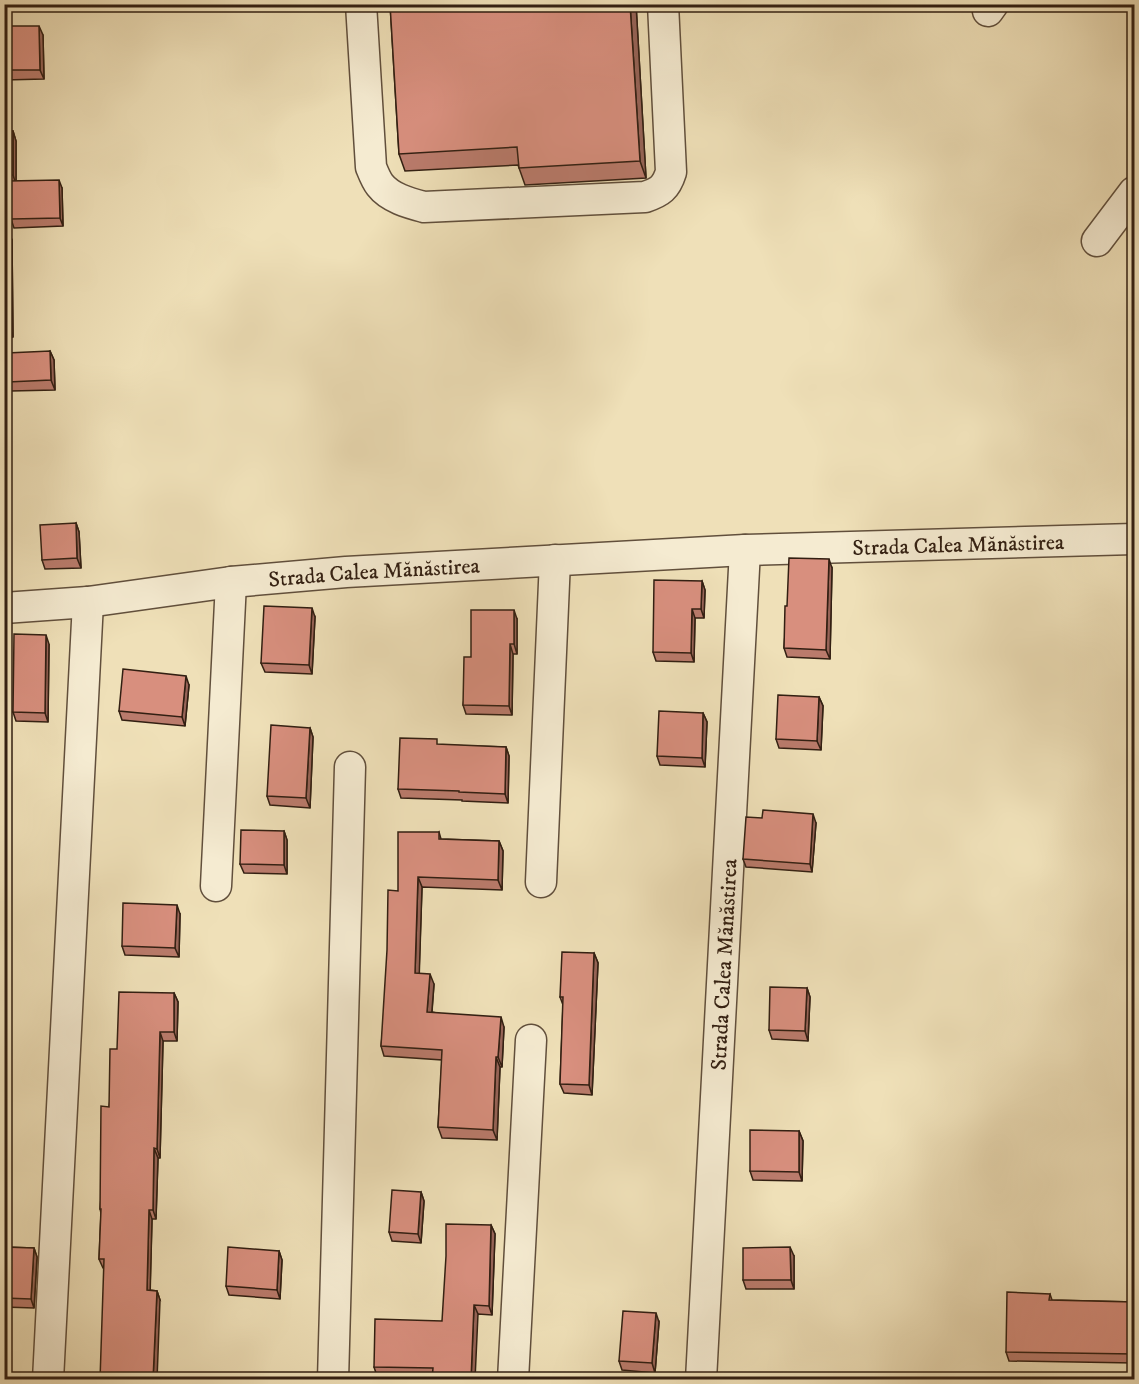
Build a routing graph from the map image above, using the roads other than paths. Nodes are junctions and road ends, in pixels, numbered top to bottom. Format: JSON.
{"nodes":[{"id":1,"x":361,"y":4,"type":"edge"},
{"id":2,"x":663,"y":4,"type":"edge"},
{"id":3,"x":1134,"y":192,"type":"edge"},
{"id":4,"x":1097,"y":241,"type":"dead end"},
{"id":5,"x":1134,"y":539,"type":"edge"},
{"id":6,"x":745,"y":550,"type":"junction"},
{"id":7,"x":555,"y":560,"type":"junction"},
{"id":8,"x":231,"y":582,"type":"junction"},
{"id":9,"x":88,"y":602,"type":"junction"},
{"id":10,"x":4,"y":608,"type":"edge"},
{"id":11,"x":350,"y":767,"type":"dead end"},
{"id":12,"x":541,"y":882,"type":"dead end"},
{"id":13,"x":216,"y":886,"type":"dead end"},
{"id":14,"x":531,"y":1040,"type":"dead end"},
{"id":15,"x":48,"y":1380,"type":"edge"},
{"id":16,"x":333,"y":1380,"type":"edge"},
{"id":17,"x":513,"y":1380,"type":"edge"},
{"id":18,"x":701,"y":1380,"type":"edge"}],
"edges":[{"from":1,"to":2,"type":"street"},
{"from":3,"to":4,"type":"street"},
{"from":5,"to":6,"type":"street","name":"Strada Calea Mănăstirea"},
{"from":6,"to":7,"type":"street","name":"Strada Calea Mănăstirea"},
{"from":6,"to":18,"type":"street","name":"Strada Calea Mănăstirea"},
{"from":7,"to":8,"type":"street","name":"Strada Calea Mănăstirea"},
{"from":7,"to":12,"type":"street"},
{"from":8,"to":9,"type":"street","name":"Strada Calea Mănăstirea"},
{"from":8,"to":13,"type":"street"},
{"from":9,"to":10,"type":"street","name":"Strada Calea Mănăstirea"},
{"from":9,"to":15,"type":"street"},
{"from":11,"to":16,"type":"street"},
{"from":14,"to":17,"type":"street"}]}
